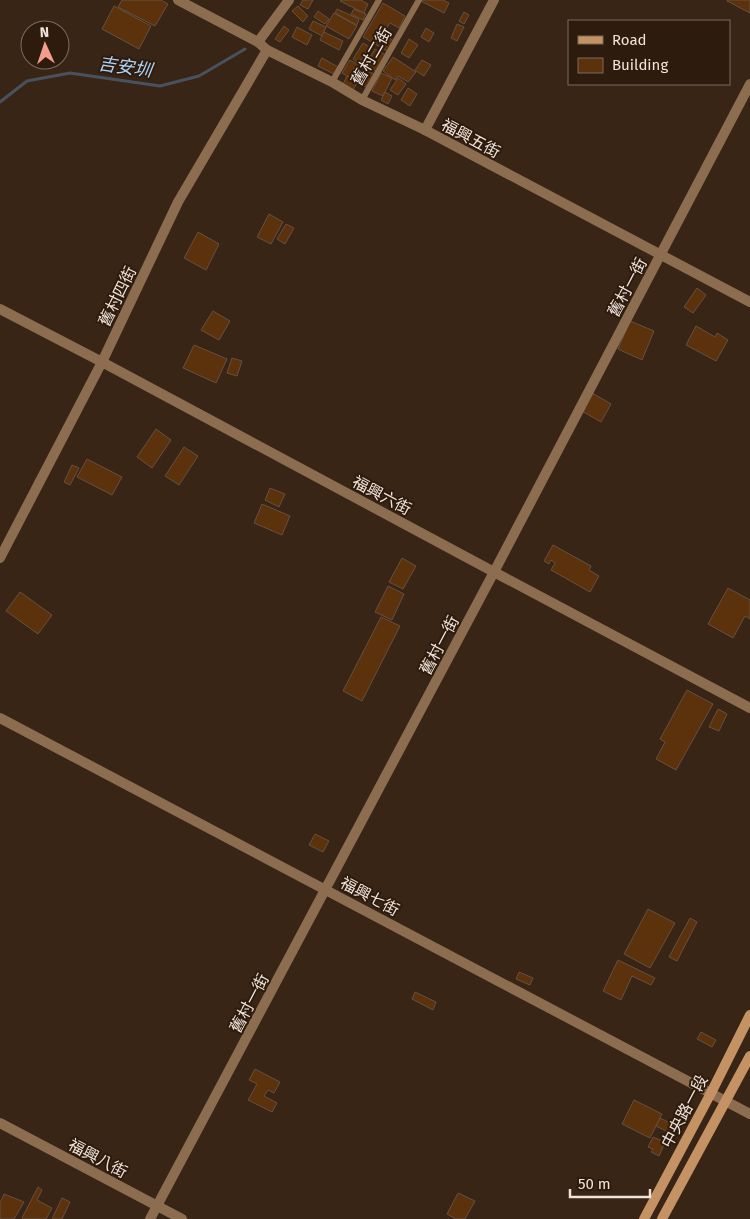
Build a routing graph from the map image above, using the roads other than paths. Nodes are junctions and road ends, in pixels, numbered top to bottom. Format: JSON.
{"nodes":[{"id":1,"x":178,"y":0,"type":"edge"},
{"id":2,"x":289,"y":0,"type":"edge"},
{"id":3,"x":379,"y":0,"type":"edge"},
{"id":4,"x":419,"y":0,"type":"edge"},
{"id":5,"x":494,"y":0,"type":"edge"},
{"id":6,"x":258,"y":42,"type":"junction"},
{"id":7,"x":267,"y":50,"type":"junction"},
{"id":8,"x":332,"y":82,"type":"junction"},
{"id":9,"x":750,"y":84,"type":"edge"},
{"id":10,"x":362,"y":100,"type":"junction"},
{"id":11,"x":425,"y":130,"type":"junction"},
{"id":12,"x":660,"y":255,"type":"junction"},
{"id":13,"x":750,"y":302,"type":"edge"},
{"id":14,"x":0,"y":309,"type":"edge"},
{"id":15,"x":102,"y":362,"type":"junction"},
{"id":16,"x":0,"y":558,"type":"edge"},
{"id":17,"x":494,"y":572,"type":"junction"},
{"id":18,"x":750,"y":708,"type":"edge"},
{"id":19,"x":0,"y":718,"type":"edge"},
{"id":20,"x":326,"y":890,"type":"junction"},
{"id":21,"x":750,"y":1015,"type":"edge"},
{"id":22,"x":750,"y":1056,"type":"edge"},
{"id":23,"x":711,"y":1093,"type":"junction"},
{"id":24,"x":726,"y":1101,"type":"junction"},
{"id":25,"x":750,"y":1114,"type":"edge"},
{"id":26,"x":0,"y":1123,"type":"edge"},
{"id":27,"x":158,"y":1206,"type":"junction"},
{"id":28,"x":150,"y":1219,"type":"edge"},
{"id":29,"x":182,"y":1219,"type":"edge"},
{"id":30,"x":644,"y":1219,"type":"edge"},
{"id":31,"x":662,"y":1219,"type":"edge"}],
"edges":[{"from":1,"to":6,"type":"street","name":"福興五街"},
{"from":2,"to":6,"type":"street"},
{"from":3,"to":8,"type":"lane"},
{"from":4,"to":10,"type":"lane","name":"舊村二街"},
{"from":5,"to":11,"type":"street"},
{"from":6,"to":7,"type":"street","name":"福興五街"},
{"from":7,"to":8,"type":"street","name":"福興五街"},
{"from":7,"to":15,"type":"street","name":"舊村四街"},
{"from":8,"to":10,"type":"street","name":"福興五街"},
{"from":9,"to":12,"type":"street","name":"舊村一街"},
{"from":10,"to":11,"type":"street","name":"福興五街"},
{"from":11,"to":12,"type":"street","name":"福興五街"},
{"from":12,"to":13,"type":"street","name":"福興五街"},
{"from":12,"to":17,"type":"street","name":"舊村一街"},
{"from":14,"to":15,"type":"street","name":"福興六街"},
{"from":15,"to":16,"type":"street","name":"舊村四街"},
{"from":15,"to":17,"type":"street","name":"福興六街"},
{"from":17,"to":18,"type":"street","name":"福興六街"},
{"from":17,"to":20,"type":"street","name":"舊村一街"},
{"from":19,"to":20,"type":"street","name":"福興七街"},
{"from":20,"to":23,"type":"street","name":"福興七街"},
{"from":20,"to":27,"type":"street","name":"舊村一街"},
{"from":21,"to":23,"type":"street","name":"中央路一段"},
{"from":22,"to":24,"type":"street","name":"中央路一段"},
{"from":23,"to":24,"type":"street","name":"福興七街"},
{"from":23,"to":30,"type":"street","name":"中央路一段"},
{"from":24,"to":25,"type":"street","name":"福興七街"},
{"from":24,"to":31,"type":"street","name":"中央路一段"},
{"from":26,"to":27,"type":"street","name":"福興八街"},
{"from":27,"to":28,"type":"street","name":"舊村一街"},
{"from":27,"to":29,"type":"street","name":"福興八街"}]}
